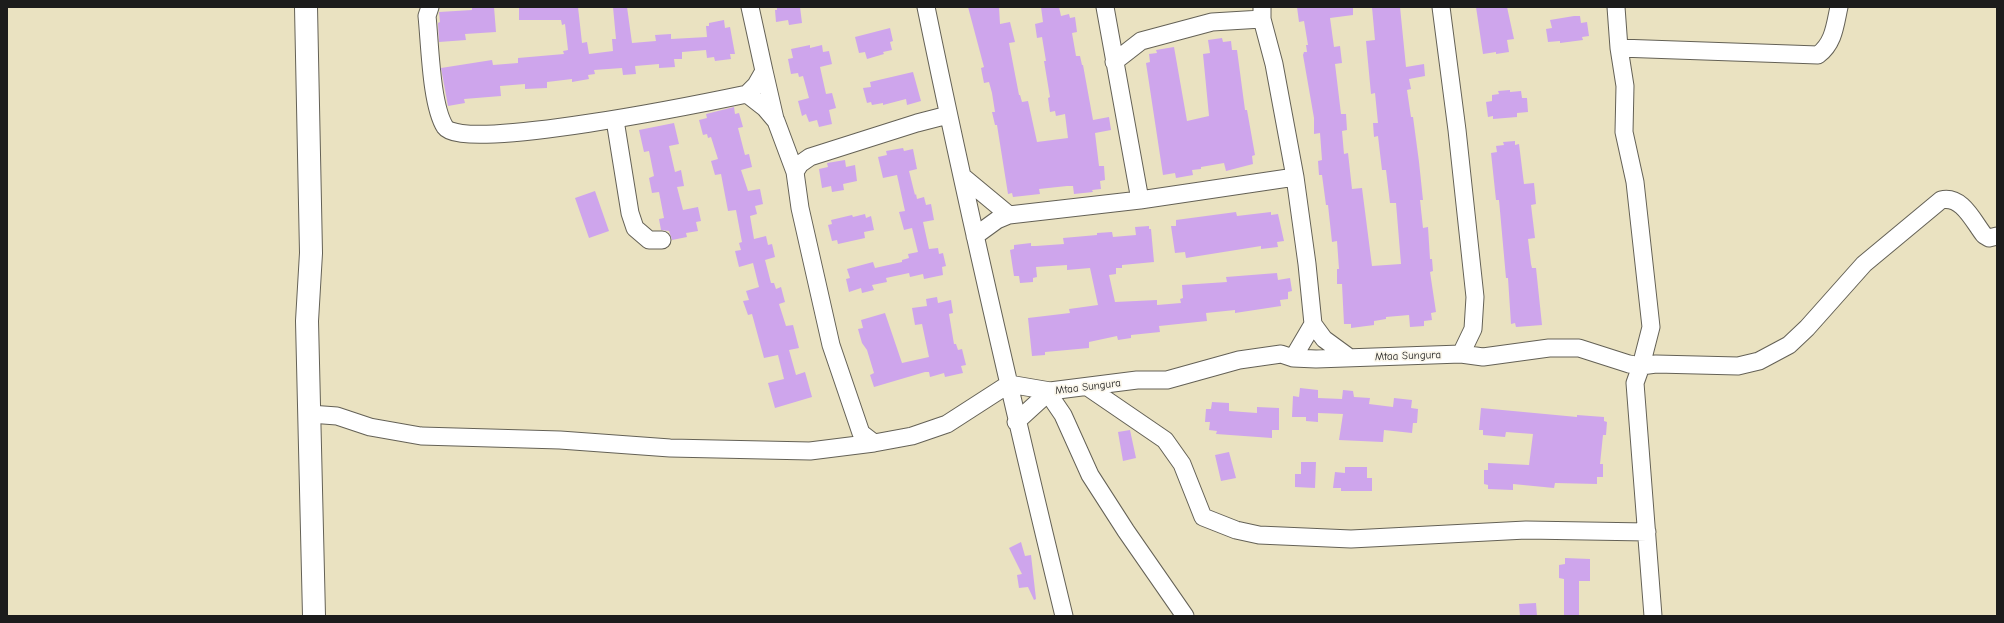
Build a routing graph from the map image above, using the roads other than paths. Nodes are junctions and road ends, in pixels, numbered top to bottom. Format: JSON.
{"nodes":[{"id":1,"x":306,"y":7,"type":"edge"},
{"id":2,"x":430,"y":7,"type":"edge"},
{"id":3,"x":750,"y":7,"type":"edge"},
{"id":4,"x":926,"y":7,"type":"edge"},
{"id":5,"x":1105,"y":7,"type":"edge"},
{"id":6,"x":1441,"y":7,"type":"edge"},
{"id":7,"x":1616,"y":7,"type":"edge"},
{"id":8,"x":1839,"y":7,"type":"edge"},
{"id":9,"x":1262,"y":13,"type":"edge"},
{"id":10,"x":1619,"y":48,"type":"junction"},
{"id":11,"x":1114,"y":62,"type":"junction"},
{"id":12,"x":764,"y":71,"type":"junction"},
{"id":13,"x":747,"y":94,"type":"junction"},
{"id":14,"x":948,"y":115,"type":"junction"},
{"id":15,"x":615,"y":120,"type":"junction"},
{"id":16,"x":776,"y":121,"type":"junction"},
{"id":17,"x":787,"y":147,"type":"junction"},
{"id":18,"x":810,"y":157,"type":"junction"},
{"id":19,"x":795,"y":172,"type":"junction"},
{"id":20,"x":962,"y":176,"type":"junction"},
{"id":21,"x":1295,"y":177,"type":"junction"},
{"id":22,"x":1140,"y":200,"type":"junction"},
{"id":23,"x":1009,"y":215,"type":"junction"},
{"id":24,"x":975,"y":236,"type":"junction"},
{"id":25,"x":1997,"y":236,"type":"edge"},
{"id":26,"x":662,"y":240,"type":"dead end"},
{"id":27,"x":1313,"y":324,"type":"junction"},
{"id":28,"x":1461,"y":354,"type":"junction"},
{"id":29,"x":1293,"y":358,"type":"junction"},
{"id":30,"x":1350,"y":358,"type":"junction"},
{"id":31,"x":1641,"y":366,"type":"junction"},
{"id":32,"x":1009,"y":384,"type":"junction"},
{"id":33,"x":1089,"y":388,"type":"junction"},
{"id":34,"x":1049,"y":392,"type":"junction"},
{"id":35,"x":310,"y":414,"type":"junction"},
{"id":36,"x":1016,"y":422,"type":"junction"},
{"id":37,"x":874,"y":443,"type":"junction"},
{"id":38,"x":1647,"y":532,"type":"junction"},
{"id":39,"x":314,"y":616,"type":"edge"},
{"id":40,"x":1064,"y":616,"type":"edge"},
{"id":41,"x":1185,"y":616,"type":"edge"},
{"id":42,"x":1653,"y":616,"type":"edge"}],
"edges":[{"from":1,"to":35,"type":"street"},
{"from":2,"to":15,"type":"street"},
{"from":3,"to":12,"type":"street"},
{"from":4,"to":14,"type":"street"},
{"from":5,"to":11,"type":"street"},
{"from":6,"to":28,"type":"street"},
{"from":7,"to":10,"type":"street"},
{"from":8,"to":10,"type":"street"},
{"from":9,"to":11,"type":"street"},
{"from":9,"to":21,"type":"street"},
{"from":10,"to":31,"type":"street"},
{"from":11,"to":22,"type":"street"},
{"from":12,"to":13,"type":"street"},
{"from":12,"to":16,"type":"street"},
{"from":13,"to":15,"type":"street"},
{"from":13,"to":16,"type":"street"},
{"from":14,"to":18,"type":"street"},
{"from":14,"to":20,"type":"street"},
{"from":15,"to":26,"type":"street"},
{"from":16,"to":17,"type":"street"},
{"from":17,"to":18,"type":"street"},
{"from":17,"to":19,"type":"street"},
{"from":18,"to":19,"type":"street"},
{"from":19,"to":37,"type":"street"},
{"from":20,"to":23,"type":"street"},
{"from":20,"to":24,"type":"street"},
{"from":21,"to":22,"type":"street"},
{"from":21,"to":27,"type":"street"},
{"from":22,"to":23,"type":"street"},
{"from":23,"to":24,"type":"street"},
{"from":24,"to":32,"type":"street"},
{"from":25,"to":31,"type":"street","name":"Mtaa Sungura"},
{"from":27,"to":29,"type":"street"},
{"from":27,"to":30,"type":"street"},
{"from":28,"to":30,"type":"street","name":"Mtaa Sungura"},
{"from":28,"to":31,"type":"street","name":"Mtaa Sungura"},
{"from":29,"to":30,"type":"street","name":"Mtaa Sungura"},
{"from":29,"to":33,"type":"street","name":"Mtaa Sungura"},
{"from":31,"to":38,"type":"street"},
{"from":32,"to":34,"type":"street","name":"Mtaa Sungura"},
{"from":32,"to":36,"type":"street"},
{"from":32,"to":37,"type":"street"},
{"from":33,"to":34,"type":"street","name":"Mtaa Sungura"},
{"from":33,"to":38,"type":"street"},
{"from":34,"to":36,"type":"street"},
{"from":34,"to":41,"type":"street"},
{"from":35,"to":37,"type":"street"},
{"from":35,"to":39,"type":"street"},
{"from":36,"to":40,"type":"street"},
{"from":38,"to":42,"type":"street"}]}
